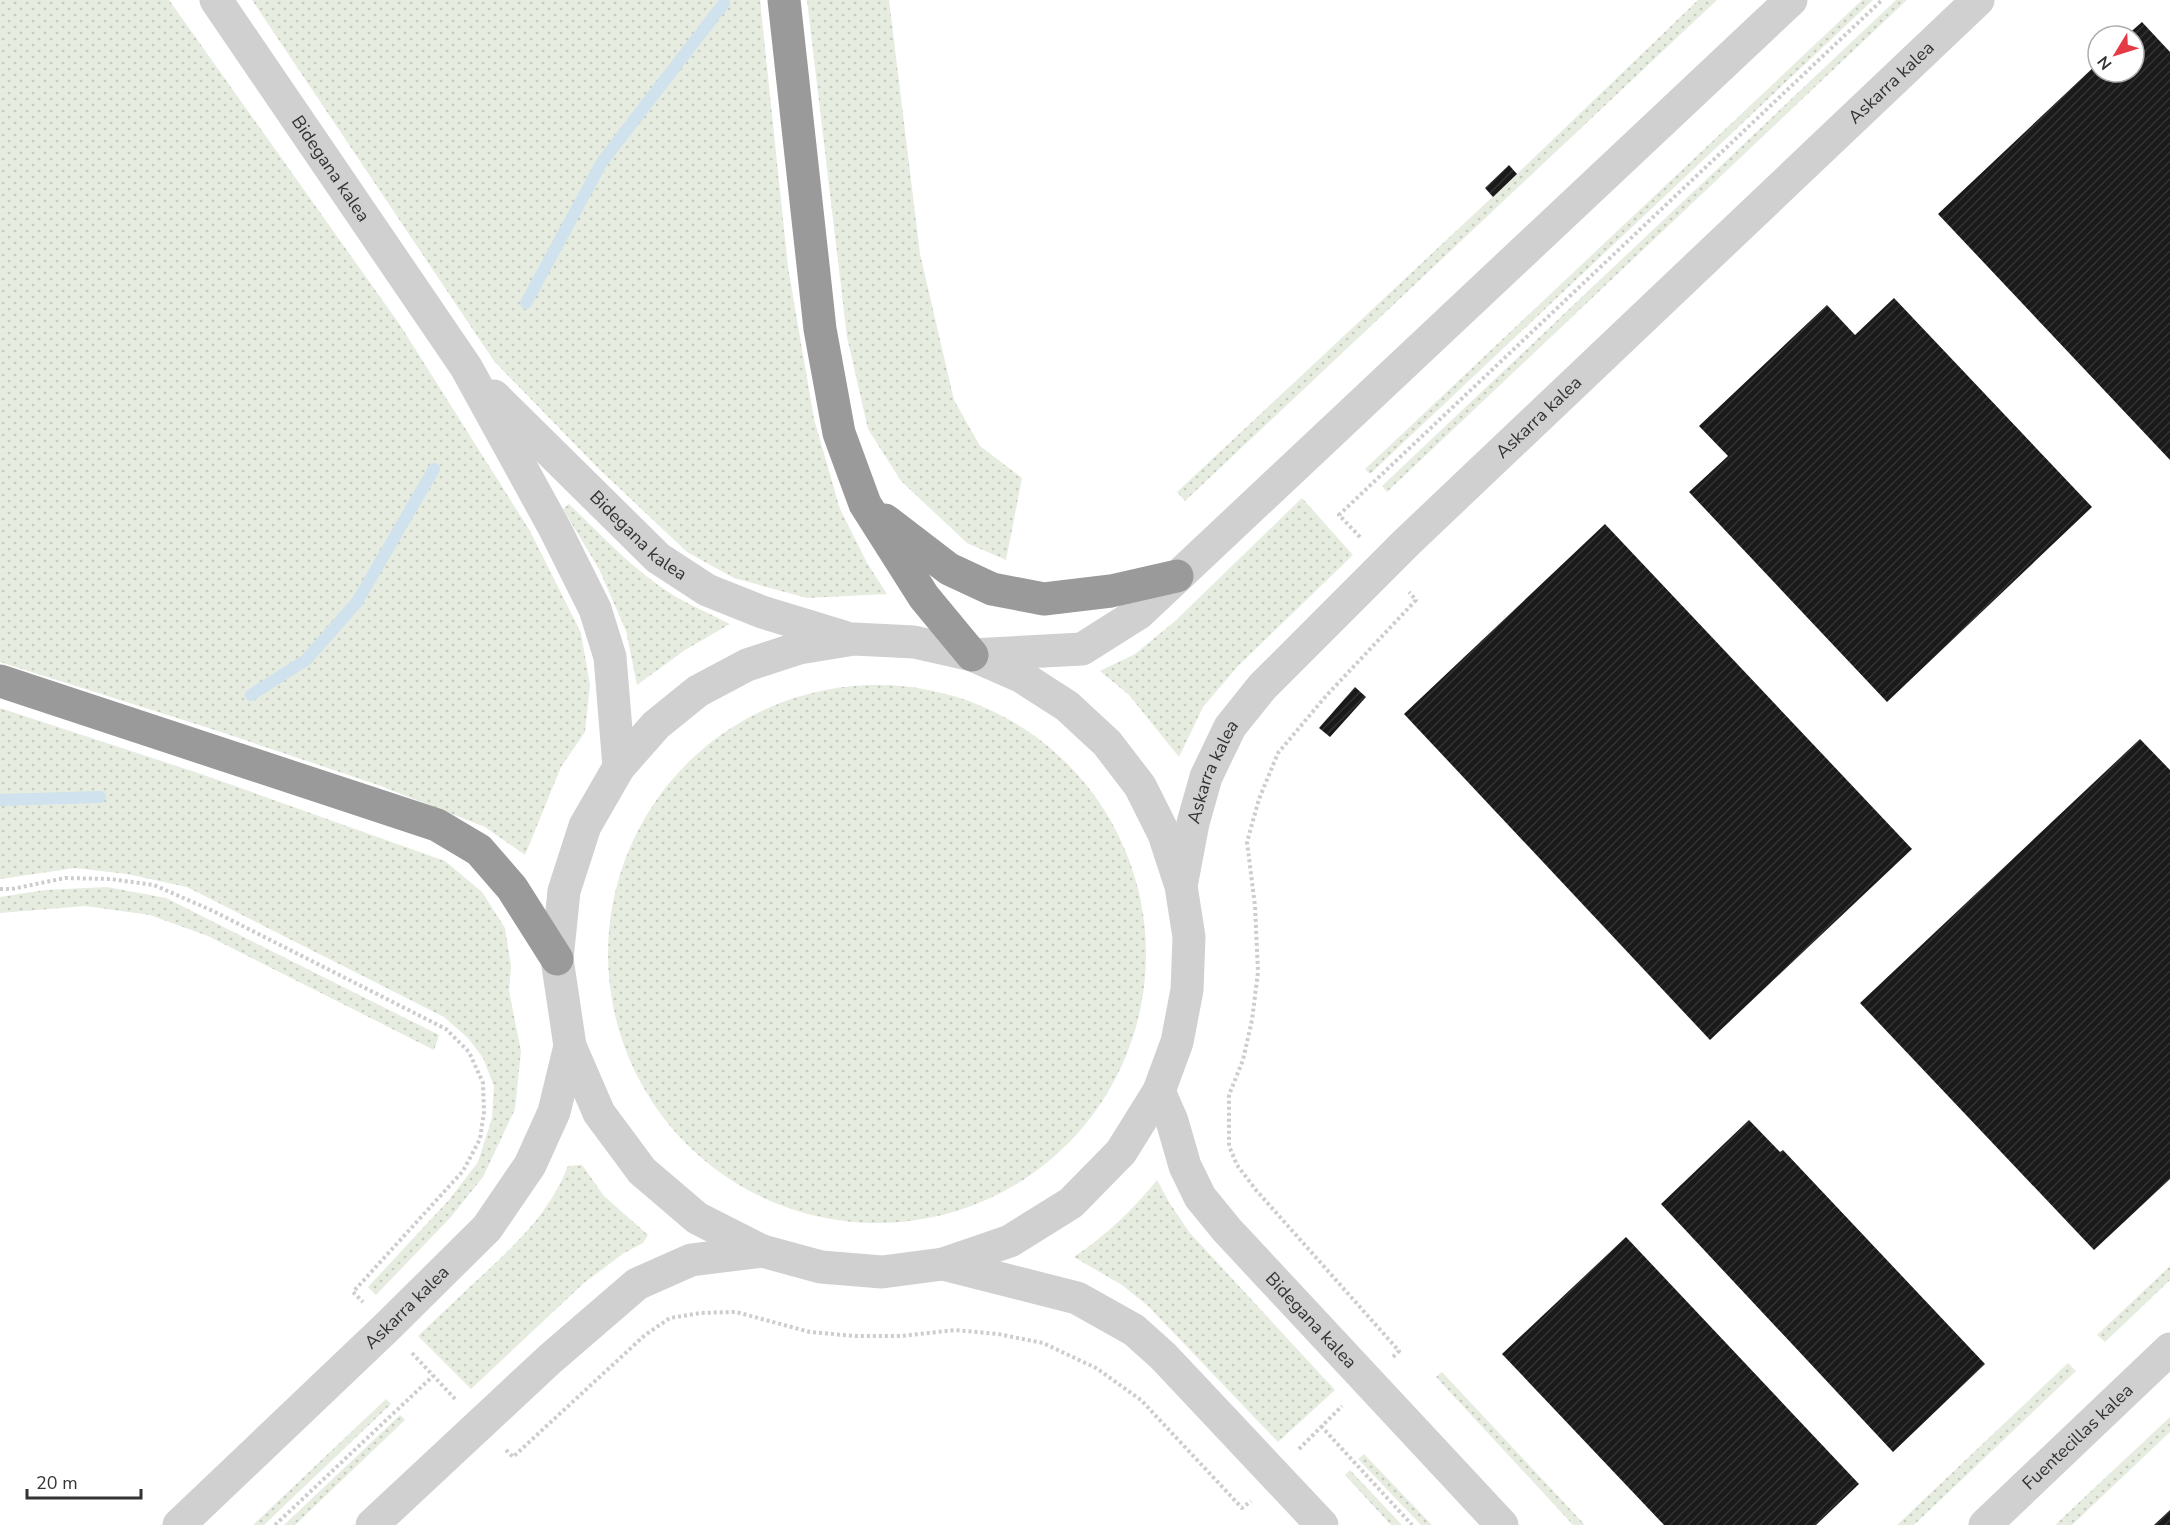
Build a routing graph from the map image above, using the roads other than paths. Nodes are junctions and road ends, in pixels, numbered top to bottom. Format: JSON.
{"nodes":[{"id":1,"x":216,"y":0,"type":"edge"},
{"id":2,"x":784,"y":0,"type":"edge"},
{"id":3,"x":1791,"y":0,"type":"edge"},
{"id":4,"x":1978,"y":0,"type":"edge"},
{"id":5,"x":466,"y":367,"type":"junction"},
{"id":6,"x":865,"y":504,"type":"junction"},
{"id":7,"x":1177,"y":576,"type":"junction"},
{"id":8,"x":854,"y":639,"type":"junction"},
{"id":9,"x":972,"y":656,"type":"junction"},
{"id":10,"x":0,"y":681,"type":"edge"},
{"id":11,"x":619,"y":767,"type":"junction"},
{"id":12,"x":1181,"y":886,"type":"junction"},
{"id":13,"x":557,"y":958,"type":"junction"},
{"id":14,"x":570,"y":1046,"type":"junction"},
{"id":15,"x":1159,"y":1091,"type":"junction"},
{"id":16,"x":762,"y":1251,"type":"junction"},
{"id":17,"x":943,"y":1264,"type":"junction"},
{"id":18,"x":2170,"y":1349,"type":"edge"},
{"id":19,"x":389,"y":1519,"type":"edge"},
{"id":20,"x":179,"y":1525,"type":"edge"},
{"id":21,"x":1322,"y":1525,"type":"edge"},
{"id":22,"x":1502,"y":1525,"type":"edge"},
{"id":23,"x":1984,"y":1525,"type":"edge"}],
"edges":[{"from":1,"to":5,"type":"street","name":"Bidegana kalea"},
{"from":2,"to":6,"type":"highway"},
{"from":3,"to":7,"type":"street"},
{"from":4,"to":12,"type":"street","name":"Askarra kalea"},
{"from":5,"to":8,"type":"street","name":"Bidegana kalea"},
{"from":5,"to":11,"type":"street","name":"Bidegana kalea"},
{"from":6,"to":7,"type":"highway"},
{"from":6,"to":9,"type":"highway"},
{"from":7,"to":9,"type":"street"},
{"from":8,"to":9,"type":"street"},
{"from":8,"to":11,"type":"street"},
{"from":9,"to":12,"type":"street"},
{"from":10,"to":13,"type":"highway"},
{"from":11,"to":13,"type":"street"},
{"from":12,"to":15,"type":"street"},
{"from":13,"to":14,"type":"street"},
{"from":14,"to":16,"type":"street"},
{"from":14,"to":20,"type":"street","name":"Askarra kalea"},
{"from":15,"to":17,"type":"street"},
{"from":15,"to":22,"type":"street","name":"Bidegana kalea"},
{"from":16,"to":17,"type":"street"},
{"from":16,"to":19,"type":"street"},
{"from":17,"to":21,"type":"street"},
{"from":18,"to":23,"type":"street","name":"Fuentecillas kalea"}]}
